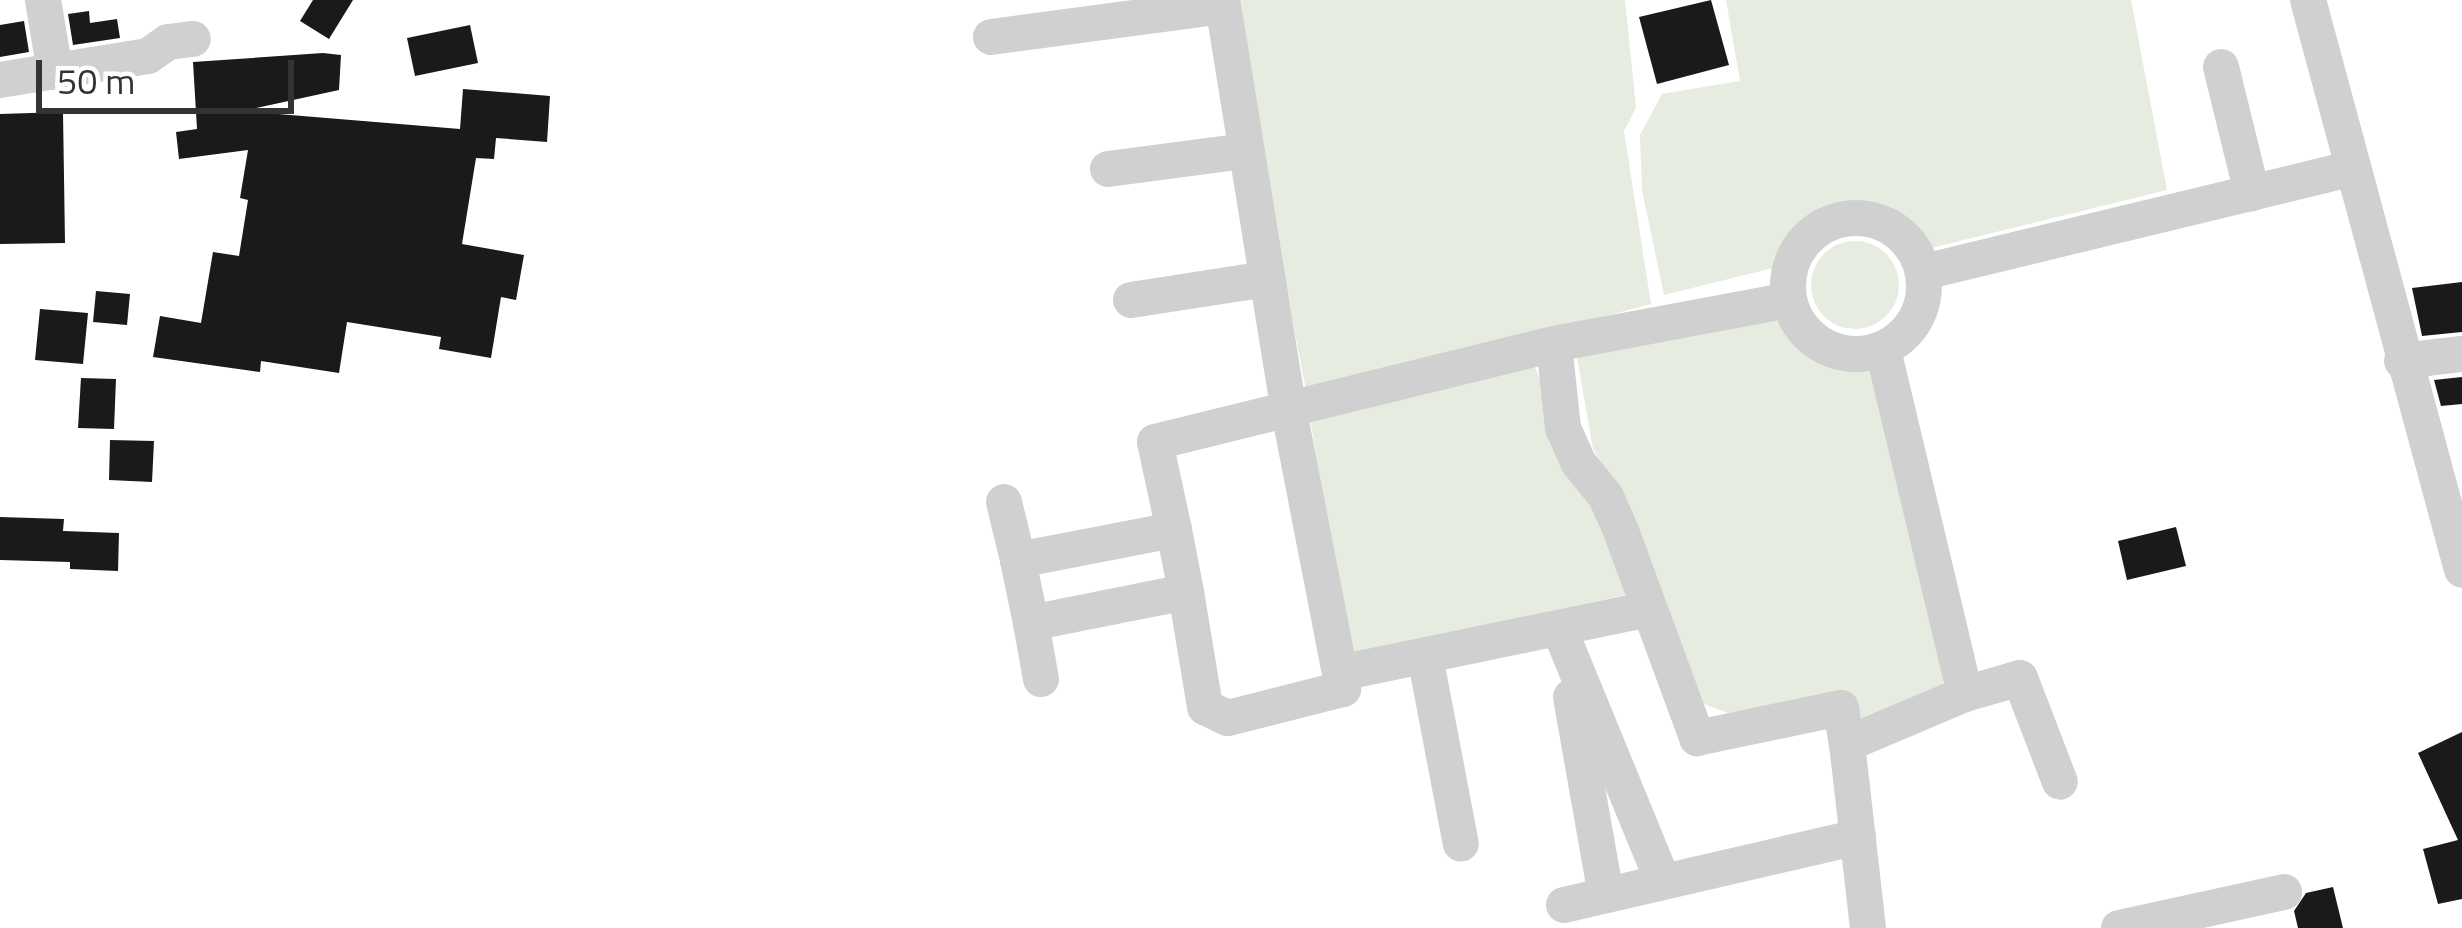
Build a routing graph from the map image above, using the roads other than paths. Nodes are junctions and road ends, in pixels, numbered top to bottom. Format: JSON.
{"nodes":[{"id":1,"x":44,"y":0,"type":"edge"},
{"id":2,"x":2308,"y":0,"type":"edge"},
{"id":3,"x":1222,"y":3,"type":"edge"},
{"id":4,"x":991,"y":37,"type":"dead end"},
{"id":5,"x":193,"y":39,"type":"dead end"},
{"id":6,"x":2221,"y":67,"type":"dead end"},
{"id":7,"x":56,"y":72,"type":"junction"},
{"id":8,"x":0,"y":80,"type":"edge"},
{"id":9,"x":1246,"y":151,"type":"junction"},
{"id":10,"x":2353,"y":168,"type":"junction"},
{"id":11,"x":1108,"y":169,"type":"dead end"},
{"id":12,"x":2252,"y":193,"type":"junction"},
{"id":13,"x":1924,"y":272,"type":"junction"},
{"id":14,"x":1267,"y":279,"type":"junction"},
{"id":15,"x":1131,"y":300,"type":"dead end"},
{"id":16,"x":1789,"y":300,"type":"junction"},
{"id":17,"x":1554,"y":344,"type":"junction"},
{"id":18,"x":1882,"y":349,"type":"junction"},
{"id":19,"x":2462,"y":354,"type":"edge"},
{"id":20,"x":2402,"y":361,"type":"junction"},
{"id":21,"x":1289,"y":412,"type":"junction"},
{"id":22,"x":1004,"y":502,"type":"dead end"},
{"id":23,"x":2454,"y":512,"type":"edge"},
{"id":24,"x":1174,"y":530,"type":"junction"},
{"id":25,"x":1018,"y":560,"type":"junction"},
{"id":26,"x":2462,"y":570,"type":"edge"},
{"id":27,"x":1186,"y":592,"type":"junction"},
{"id":28,"x":1648,"y":610,"type":"junction"},
{"id":29,"x":1031,"y":623,"type":"junction"},
{"id":30,"x":1559,"y":628,"type":"junction"},
{"id":31,"x":1425,"y":656,"type":"junction"},
{"id":32,"x":1340,"y":673,"type":"junction"},
{"id":33,"x":1041,"y":679,"type":"dead end"},
{"id":34,"x":1965,"y":694,"type":"junction"},
{"id":35,"x":1847,"y":745,"type":"junction"},
{"id":36,"x":2060,"y":782,"type":"dead end"},
{"id":37,"x":1858,"y":837,"type":"junction"},
{"id":38,"x":1461,"y":844,"type":"dead end"},
{"id":39,"x":1663,"y":882,"type":"junction"},
{"id":40,"x":1606,"y":895,"type":"junction"},
{"id":41,"x":1564,"y":905,"type":"dead end"},
{"id":42,"x":2279,"y":905,"type":"edge"},
{"id":43,"x":2129,"y":927,"type":"edge"},
{"id":44,"x":1868,"y":928,"type":"edge"}],
"edges":[{"from":1,"to":7,"type":"street"},
{"from":2,"to":10,"type":"street"},
{"from":3,"to":4,"type":"street"},
{"from":3,"to":9,"type":"street"},
{"from":5,"to":7,"type":"street"},
{"from":6,"to":12,"type":"street"},
{"from":7,"to":8,"type":"street"},
{"from":9,"to":11,"type":"street"},
{"from":9,"to":14,"type":"street"},
{"from":10,"to":12,"type":"street"},
{"from":10,"to":20,"type":"street"},
{"from":12,"to":13,"type":"street"},
{"from":13,"to":16,"type":"street"},
{"from":13,"to":18,"type":"street"},
{"from":14,"to":15,"type":"street"},
{"from":14,"to":21,"type":"street"},
{"from":16,"to":17,"type":"street"},
{"from":16,"to":18,"type":"street"},
{"from":17,"to":21,"type":"street"},
{"from":17,"to":28,"type":"street"},
{"from":18,"to":34,"type":"street"},
{"from":19,"to":20,"type":"street"},
{"from":20,"to":23,"type":"street"},
{"from":21,"to":24,"type":"street"},
{"from":21,"to":32,"type":"street"},
{"from":22,"to":25,"type":"street"},
{"from":23,"to":26,"type":"street"},
{"from":24,"to":25,"type":"street"},
{"from":24,"to":27,"type":"street"},
{"from":25,"to":29,"type":"street"},
{"from":27,"to":29,"type":"street"},
{"from":27,"to":32,"type":"street"},
{"from":28,"to":30,"type":"street"},
{"from":28,"to":35,"type":"street"},
{"from":29,"to":33,"type":"street"},
{"from":30,"to":31,"type":"street"},
{"from":30,"to":39,"type":"street"},
{"from":30,"to":40,"type":"street"},
{"from":31,"to":32,"type":"street"},
{"from":31,"to":38,"type":"street"},
{"from":34,"to":35,"type":"street"},
{"from":34,"to":36,"type":"street"},
{"from":35,"to":37,"type":"street"},
{"from":37,"to":39,"type":"street"},
{"from":37,"to":44,"type":"street"},
{"from":39,"to":40,"type":"street"},
{"from":40,"to":41,"type":"street"},
{"from":42,"to":43,"type":"street"}]}
